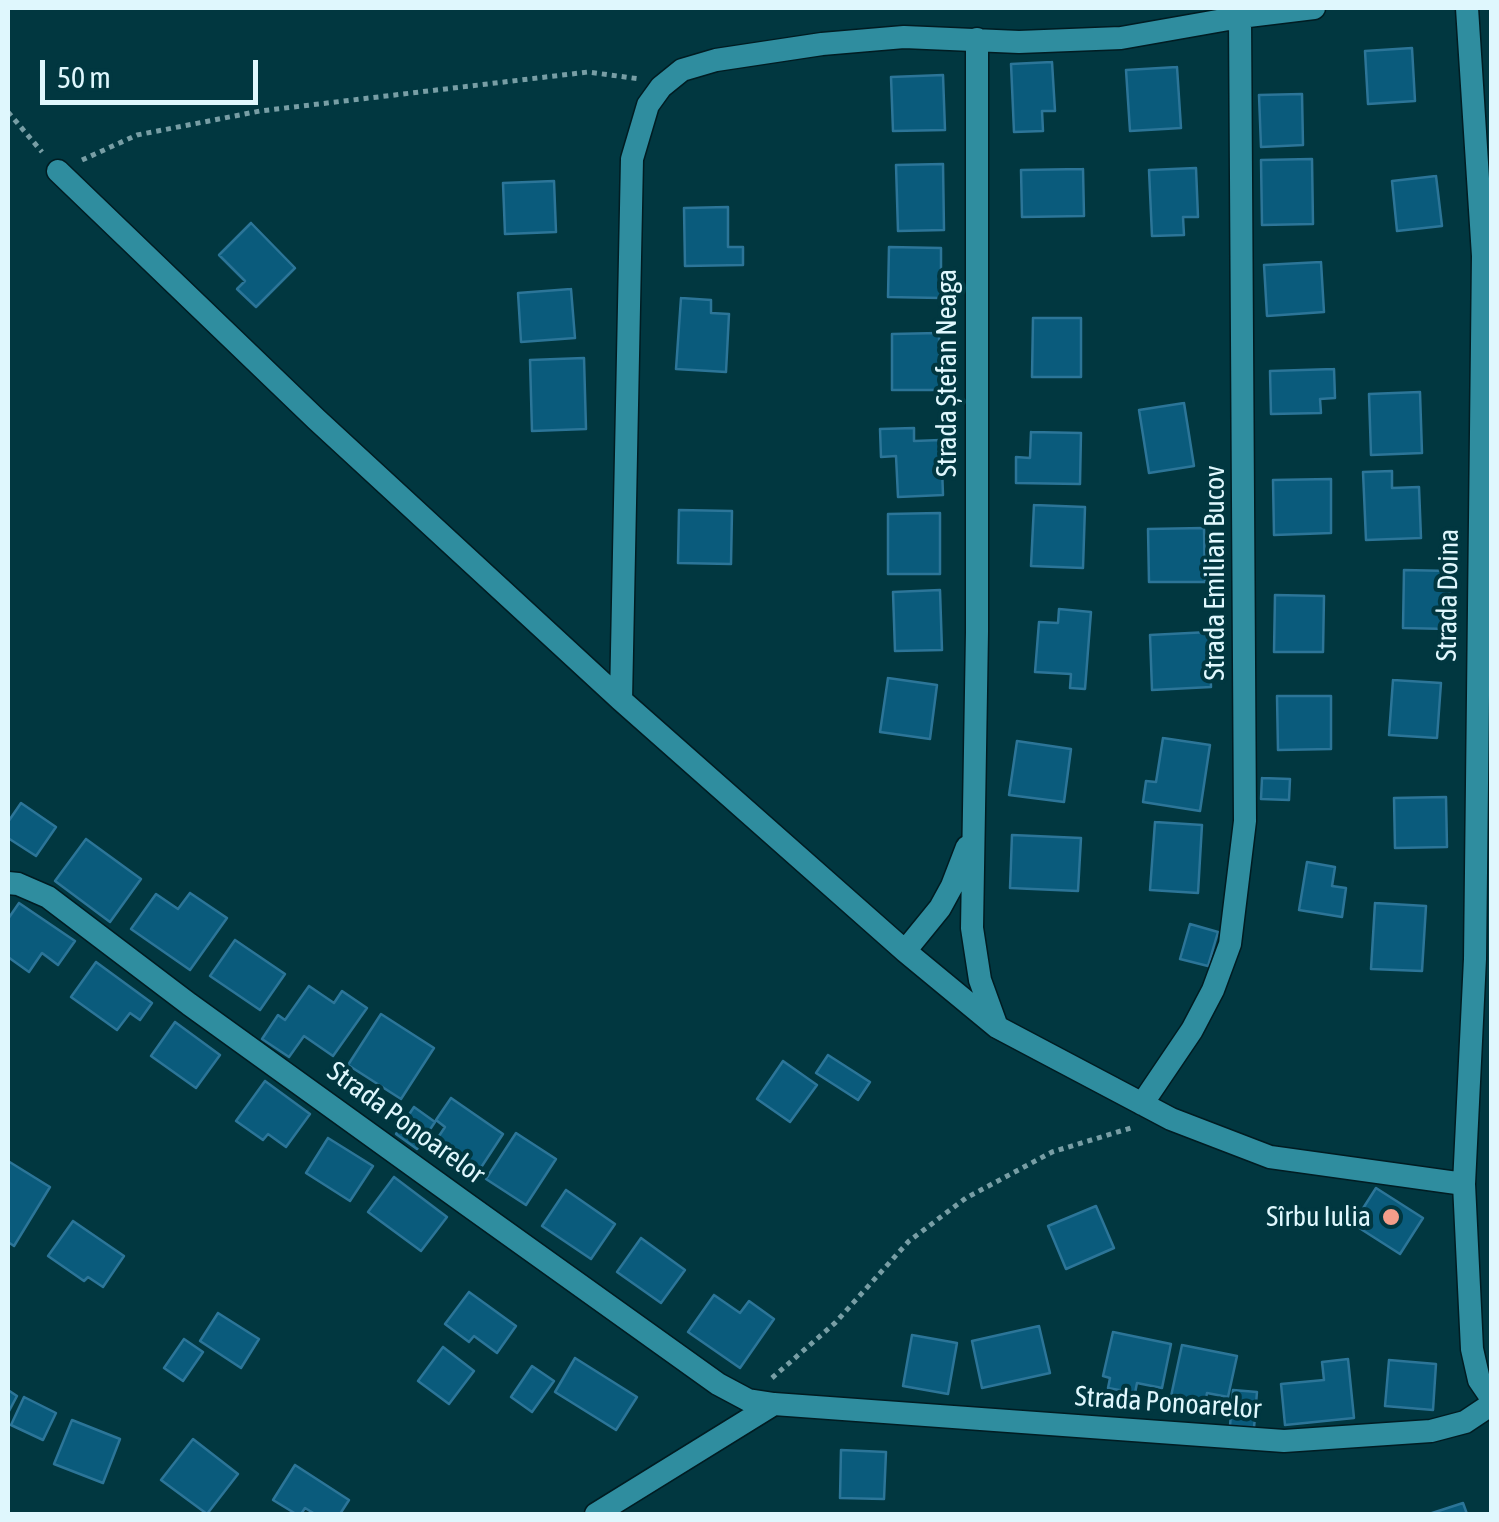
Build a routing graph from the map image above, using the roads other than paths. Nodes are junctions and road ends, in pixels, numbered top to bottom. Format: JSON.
{"nodes":[{"id":1,"x":1314,"y":8,"type":"edge"},
{"id":2,"x":1467,"y":8,"type":"edge"},
{"id":3,"x":1240,"y":16,"type":"junction"},
{"id":4,"x":977,"y":40,"type":"junction"},
{"id":5,"x":58,"y":171,"type":"road end"},
{"id":6,"x":621,"y":700,"type":"junction"},
{"id":7,"x":975,"y":820,"type":"junction"},
{"id":8,"x":8,"y":883,"type":"edge"},
{"id":9,"x":905,"y":952,"type":"junction"},
{"id":10,"x":997,"y":1028,"type":"junction"},
{"id":11,"x":1142,"y":1104,"type":"junction"},
{"id":12,"x":1464,"y":1184,"type":"junction"},
{"id":13,"x":1492,"y":1401,"type":"edge"},
{"id":14,"x":774,"y":1404,"type":"junction"},
{"id":15,"x":596,"y":1514,"type":"edge"}],
"edges":[{"from":1,"to":3,"type":"street"},
{"from":2,"to":12,"type":"street","name":"Strada Doina"},
{"from":3,"to":4,"type":"street"},
{"from":3,"to":11,"type":"street","name":"Strada Emilian Bucov"},
{"from":4,"to":6,"type":"street"},
{"from":4,"to":7,"type":"street","name":"Strada Ștefan Neaga"},
{"from":5,"to":6,"type":"street"},
{"from":6,"to":9,"type":"street"},
{"from":7,"to":9,"type":"street"},
{"from":7,"to":10,"type":"street","name":"Strada Ștefan Neaga"},
{"from":8,"to":14,"type":"street","name":"Strada Ponoarelor"},
{"from":9,"to":10,"type":"street"},
{"from":10,"to":11,"type":"street"},
{"from":11,"to":12,"type":"street"},
{"from":12,"to":13,"type":"street","name":"Strada Doina"},
{"from":13,"to":14,"type":"street","name":"Strada Ponoarelor"},
{"from":14,"to":15,"type":"street"}]}
